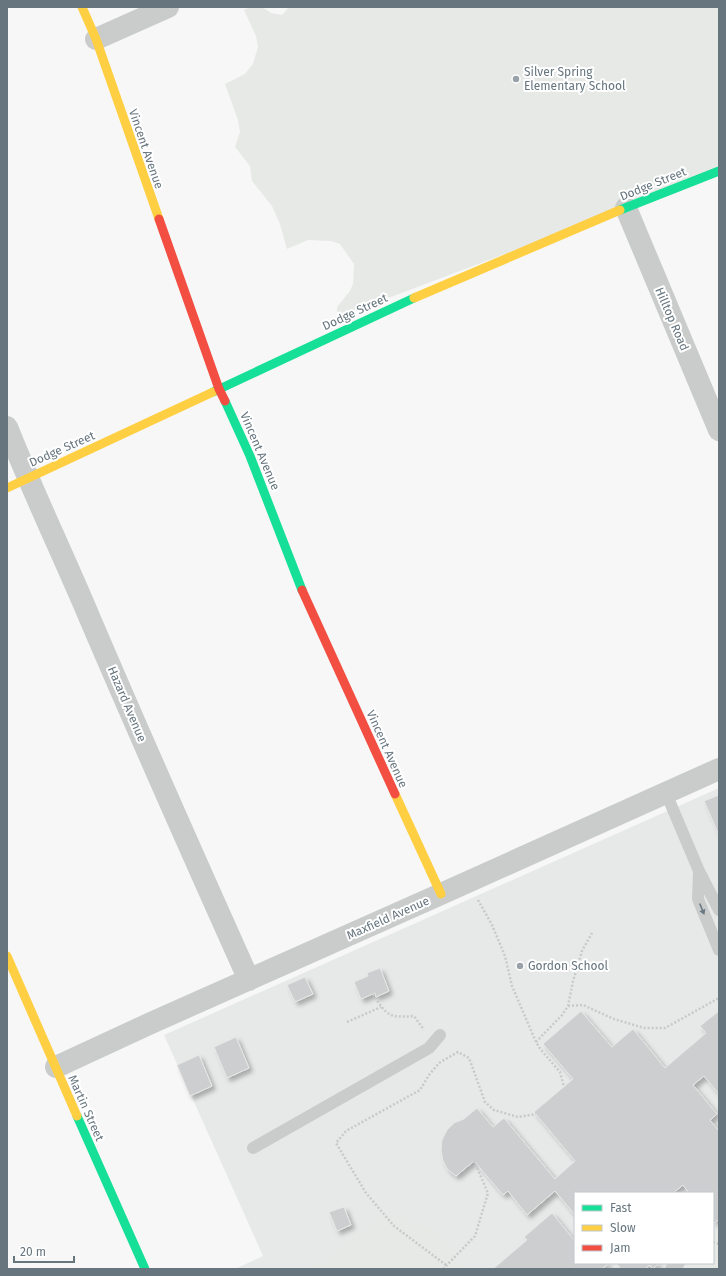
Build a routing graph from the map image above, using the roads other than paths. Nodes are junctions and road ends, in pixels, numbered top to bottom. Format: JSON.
{"nodes":[{"id":1,"x":82,"y":7,"type":"edge"},
{"id":2,"x":168,"y":7,"type":"edge"},
{"id":3,"x":96,"y":39,"type":"junction"},
{"id":4,"x":719,"y":171,"type":"edge"},
{"id":5,"x":626,"y":208,"type":"junction"},
{"id":6,"x":219,"y":389,"type":"junction"},
{"id":7,"x":717,"y":418,"type":"edge"},
{"id":8,"x":7,"y":427,"type":"edge"},
{"id":9,"x":27,"y":478,"type":"junction"},
{"id":10,"x":7,"y":488,"type":"edge"},
{"id":11,"x":719,"y":769,"type":"edge"},
{"id":12,"x":666,"y":793,"type":"junction"},
{"id":13,"x":700,"y":871,"type":"junction"},
{"id":14,"x":441,"y":894,"type":"junction"},
{"id":15,"x":719,"y":910,"type":"edge"},
{"id":16,"x":719,"y":950,"type":"edge"},
{"id":17,"x":7,"y":956,"type":"edge"},
{"id":18,"x":249,"y":980,"type":"junction"},
{"id":19,"x":437,"y":1039,"type":"road end"},
{"id":20,"x":56,"y":1067,"type":"junction"},
{"id":21,"x":253,"y":1148,"type":"dead end"},
{"id":22,"x":145,"y":1269,"type":"edge"}],
"edges":[{"from":1,"to":3,"type":"street","name":"Vincent Avenue"},
{"from":2,"to":3,"type":"street"},
{"from":3,"to":6,"type":"street","name":"Vincent Avenue"},
{"from":4,"to":5,"type":"street","name":"Dodge Street"},
{"from":5,"to":6,"type":"street","name":"Dodge Street"},
{"from":5,"to":7,"type":"street","name":"Hilltop Road"},
{"from":6,"to":9,"type":"street","name":"Dodge Street"},
{"from":6,"to":14,"type":"street","name":"Vincent Avenue"},
{"from":8,"to":9,"type":"street","name":"Hazard Avenue"},
{"from":9,"to":10,"type":"street","name":"Dodge Street"},
{"from":9,"to":18,"type":"street","name":"Hazard Avenue"},
{"from":11,"to":12,"type":"street","name":"Maxfield Avenue"},
{"from":12,"to":13,"type":"lane"},
{"from":12,"to":14,"type":"street","name":"Maxfield Avenue"},
{"from":13,"to":15,"type":"lane"},
{"from":13,"to":16,"type":"lane","one_way":true},
{"from":14,"to":18,"type":"street","name":"Maxfield Avenue"},
{"from":17,"to":20,"type":"street","name":"Martin Street"},
{"from":18,"to":20,"type":"street","name":"Maxfield Avenue"},
{"from":19,"to":21,"type":"lane"},
{"from":20,"to":22,"type":"street","name":"Martin Street"}]}
